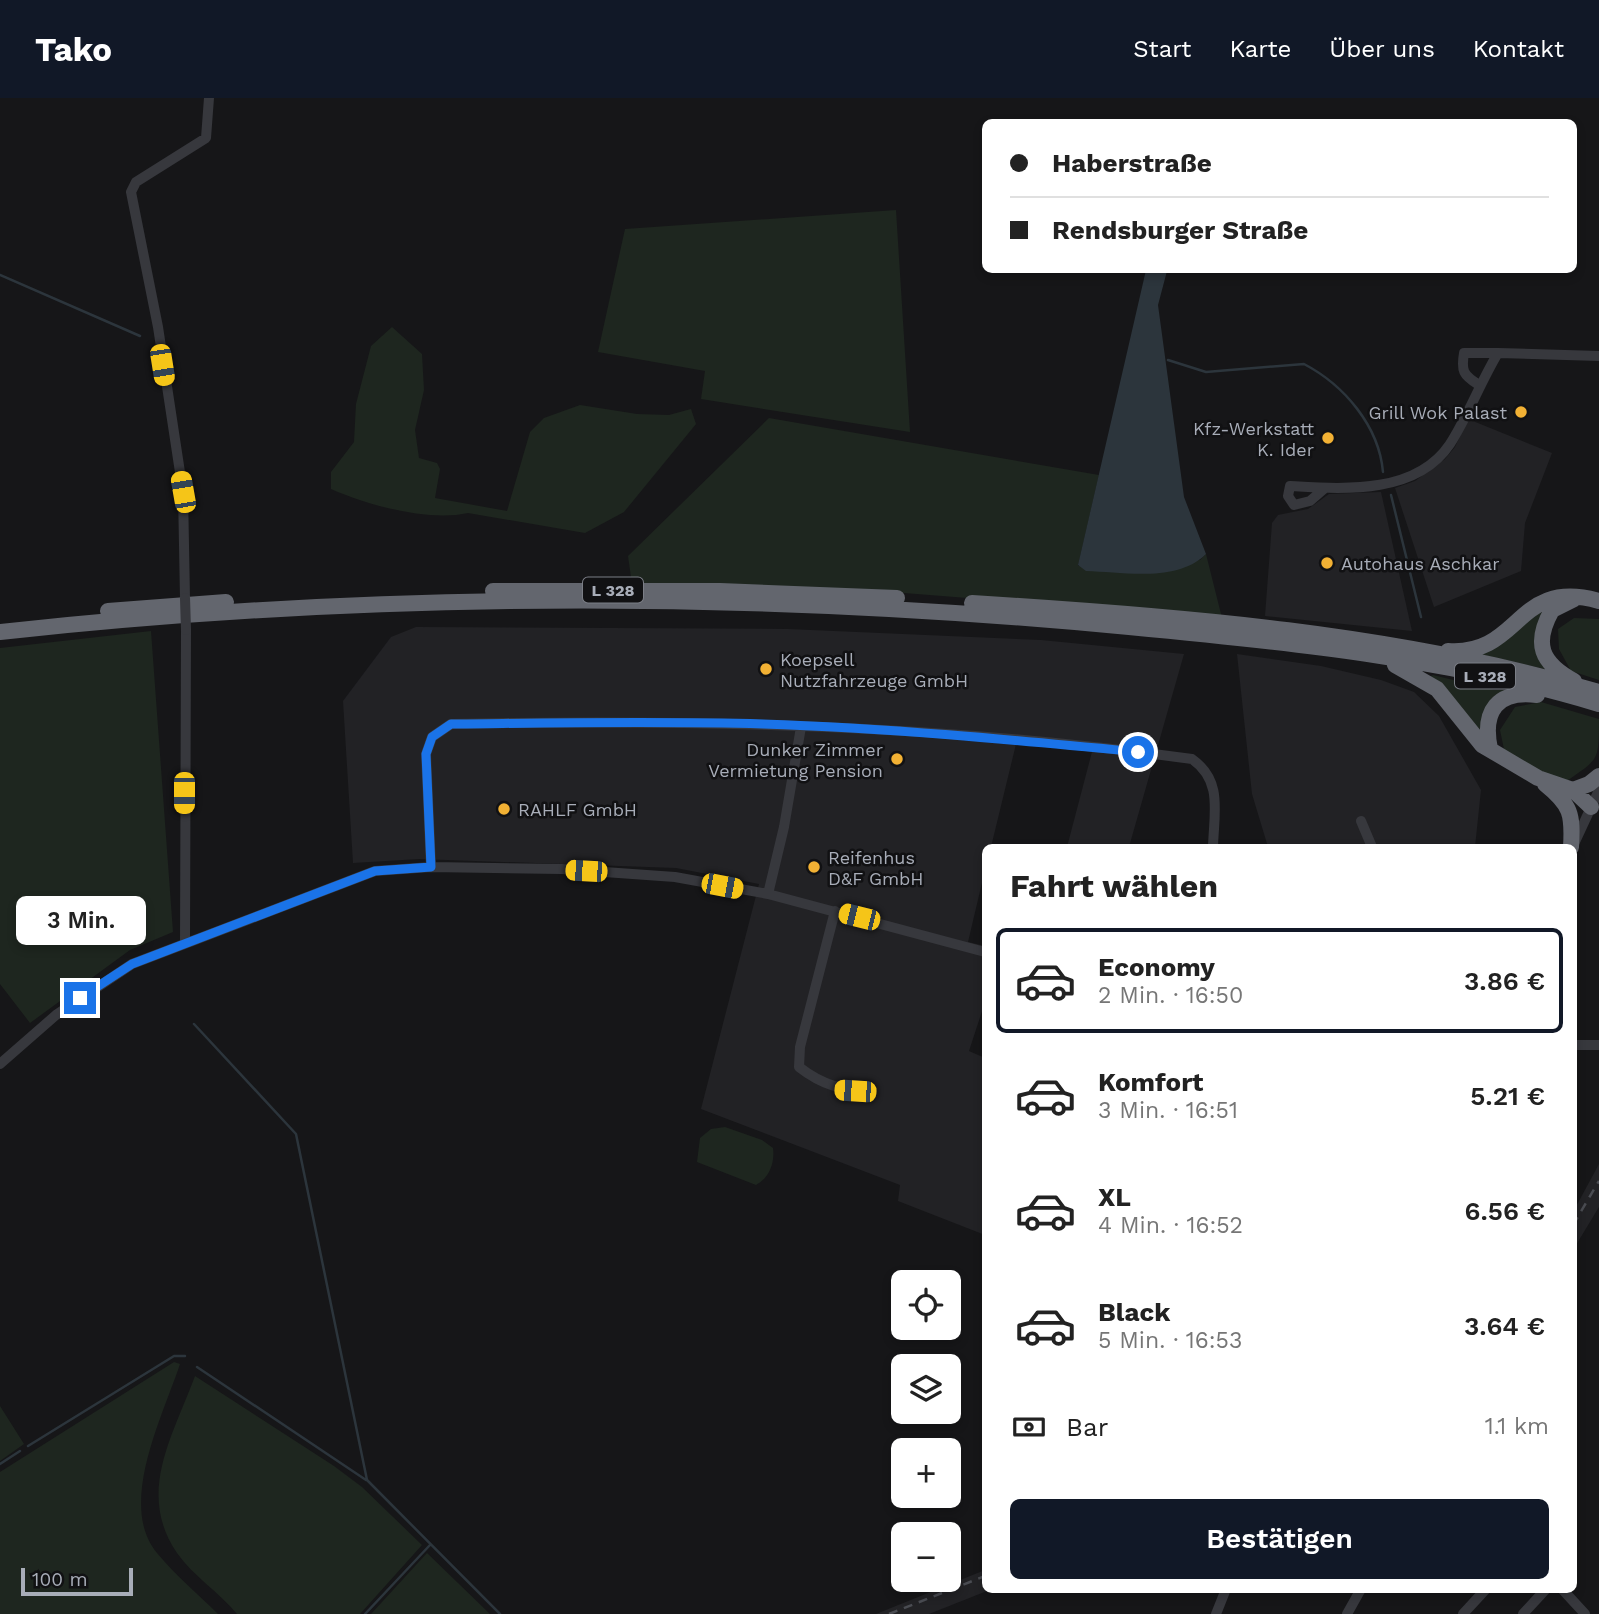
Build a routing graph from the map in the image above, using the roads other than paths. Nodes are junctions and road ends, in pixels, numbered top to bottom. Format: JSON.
{"nodes":[{"id":1,"x":209,"y":98,"type":"edge"},
{"id":2,"x":1498,"y":354,"type":"junction"},
{"id":3,"x":1599,"y":356,"type":"edge"},
{"id":4,"x":1479,"y":385,"type":"junction"},
{"id":5,"x":1325,"y":488,"type":"dead end"},
{"id":6,"x":1580,"y":597,"type":"junction"},
{"id":7,"x":1599,"y":601,"type":"edge"},
{"id":8,"x":0,"y":621,"type":"edge"},
{"id":9,"x":0,"y":632,"type":"edge"},
{"id":10,"x":1397,"y":648,"type":"junction"},
{"id":11,"x":1377,"y":656,"type":"junction"},
{"id":12,"x":1594,"y":696,"type":"edge"},
{"id":13,"x":801,"y":727,"type":"junction"},
{"id":14,"x":1490,"y":748,"type":"junction"},
{"id":15,"x":1599,"y":776,"type":"edge"},
{"id":16,"x":1599,"y":790,"type":"edge"},
{"id":17,"x":1570,"y":796,"type":"junction"},
{"id":18,"x":1591,"y":807,"type":"junction"},
{"id":19,"x":1361,"y":821,"type":"dead end"},
{"id":20,"x":1213,"y":844,"type":"edge"},
{"id":21,"x":1371,"y":844,"type":"edge"},
{"id":22,"x":1572,"y":844,"type":"edge"},
{"id":23,"x":1573,"y":844,"type":"edge"},
{"id":24,"x":431,"y":867,"type":"junction"},
{"id":25,"x":768,"y":894,"type":"junction"},
{"id":26,"x":835,"y":911,"type":"junction"},
{"id":27,"x":186,"y":943,"type":"junction"},
{"id":28,"x":982,"y":952,"type":"edge"},
{"id":29,"x":1577,"y":1045,"type":"edge"},
{"id":30,"x":1599,"y":1045,"type":"edge"},
{"id":31,"x":0,"y":1063,"type":"edge"},
{"id":32,"x":871,"y":1092,"type":"dead end"},
{"id":33,"x":1224,"y":1593,"type":"edge"},
{"id":34,"x":1359,"y":1593,"type":"edge"},
{"id":35,"x":1482,"y":1593,"type":"edge"},
{"id":36,"x":1542,"y":1593,"type":"edge"},
{"id":37,"x":1565,"y":1593,"type":"edge"},
{"id":38,"x":1578,"y":1611,"type":"edge"},
{"id":39,"x":1216,"y":1614,"type":"edge"},
{"id":40,"x":1347,"y":1614,"type":"edge"},
{"id":41,"x":1463,"y":1614,"type":"edge"},
{"id":42,"x":1523,"y":1614,"type":"edge"}],
"edges":[{"from":1,"to":27,"type":"street","bridge":true},
{"from":2,"to":3,"type":"street"},
{"from":2,"to":4,"type":"street"},
{"from":2,"to":4,"type":"street"},
{"from":4,"to":5,"type":"street"},
{"from":6,"to":7,"type":"highway"},
{"from":6,"to":10,"type":"highway"},
{"from":6,"to":12,"type":"highway"},
{"from":8,"to":10,"type":"highway","number":"L 328"},
{"from":9,"to":11,"type":"highway","number":"L 328"},
{"from":10,"to":12,"type":"highway","number":"L 328"},
{"from":11,"to":12,"type":"highway","number":"L 328"},
{"from":11,"to":14,"type":"highway"},
{"from":12,"to":14,"type":"highway"},
{"from":13,"to":20,"type":"street"},
{"from":13,"to":24,"type":"street"},
{"from":13,"to":25,"type":"street"},
{"from":14,"to":17,"type":"highway"},
{"from":15,"to":17,"type":"highway"},
{"from":16,"to":18,"type":"street"},
{"from":17,"to":18,"type":"highway"},
{"from":17,"to":22,"type":"highway"},
{"from":18,"to":23,"type":"street"},
{"from":19,"to":21,"type":"street"},
{"from":24,"to":25,"type":"street"},
{"from":24,"to":27,"type":"street"},
{"from":25,"to":26,"type":"street"},
{"from":26,"to":28,"type":"street"},
{"from":26,"to":32,"type":"street"},
{"from":27,"to":31,"type":"street"},
{"from":29,"to":30,"type":"street"},
{"from":33,"to":39,"type":"street"},
{"from":34,"to":40,"type":"street"},
{"from":35,"to":41,"type":"street"},
{"from":36,"to":42,"type":"street"},
{"from":37,"to":38,"type":"street"}]}
